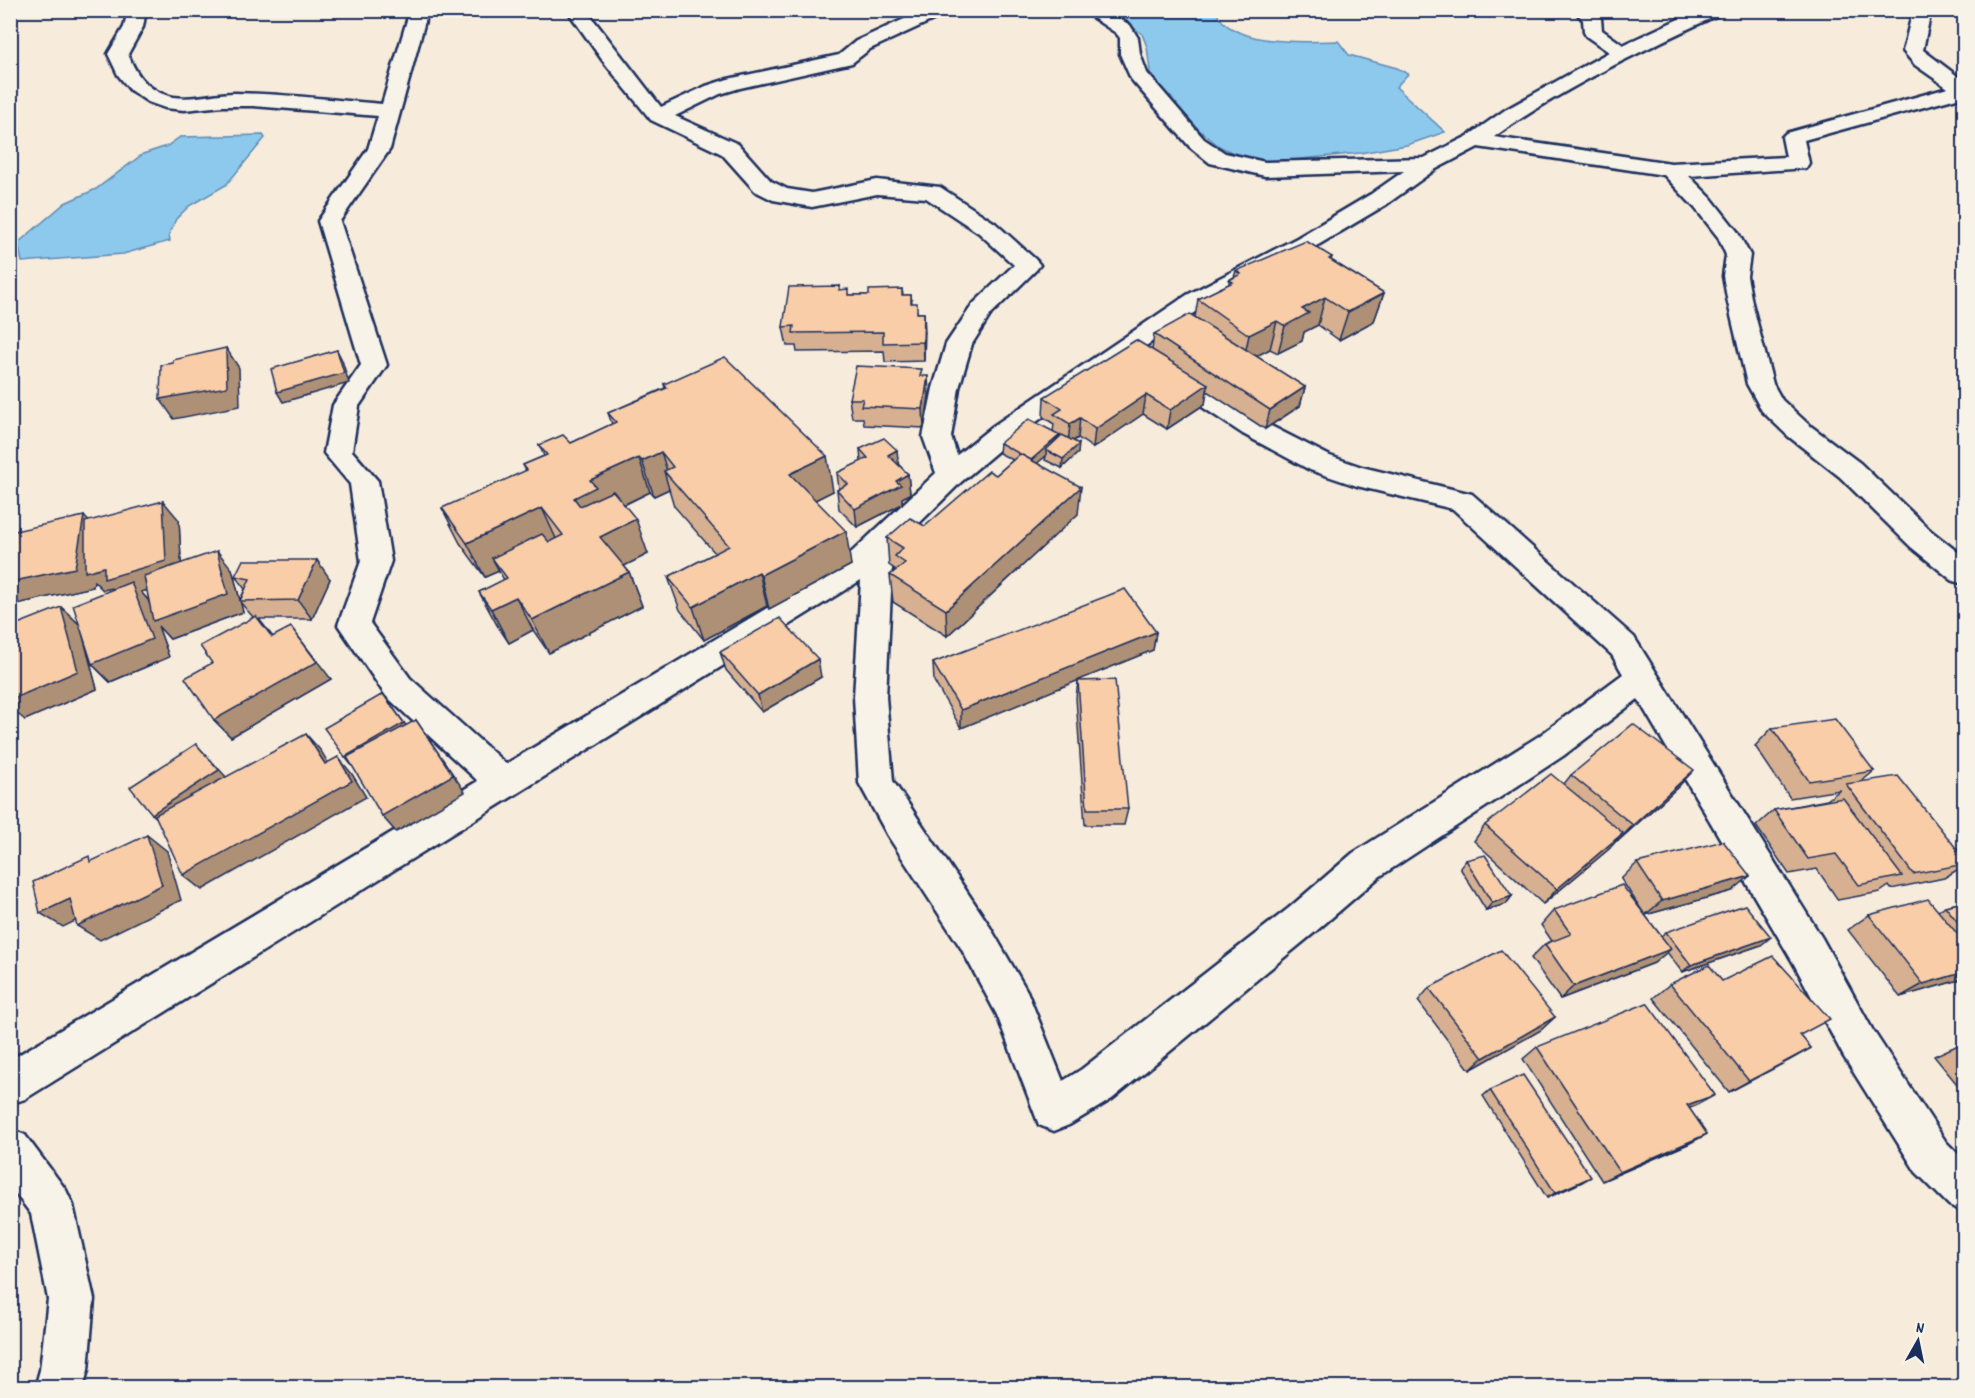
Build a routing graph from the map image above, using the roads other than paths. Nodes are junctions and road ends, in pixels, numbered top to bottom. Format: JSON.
{"nodes":[{"id":1,"x":137,"y":10,"type":"edge"},
{"id":2,"x":419,"y":10,"type":"edge"},
{"id":3,"x":576,"y":10,"type":"edge"},
{"id":4,"x":940,"y":10,"type":"edge"},
{"id":5,"x":1090,"y":10,"type":"edge"},
{"id":6,"x":1583,"y":10,"type":"edge"},
{"id":7,"x":1714,"y":10,"type":"edge"},
{"id":8,"x":1922,"y":10,"type":"edge"},
{"id":9,"x":1622,"y":53,"type":"junction"},
{"id":10,"x":1965,"y":90,"type":"edge"},
{"id":11,"x":390,"y":111,"type":"junction"},
{"id":12,"x":658,"y":116,"type":"junction"},
{"id":13,"x":1475,"y":140,"type":"junction"},
{"id":14,"x":1428,"y":164,"type":"junction"},
{"id":15,"x":1671,"y":170,"type":"junction"},
{"id":16,"x":1129,"y":345,"type":"junction"},
{"id":17,"x":951,"y":475,"type":"junction"},
{"id":18,"x":879,"y":545,"type":"junction"},
{"id":19,"x":1965,"y":573,"type":"edge"},
{"id":20,"x":1642,"y":678,"type":"junction"},
{"id":21,"x":503,"y":783,"type":"junction"},
{"id":22,"x":10,"y":1084,"type":"edge"},
{"id":23,"x":10,"y":1150,"type":"edge"},
{"id":24,"x":1965,"y":1190,"type":"edge"},
{"id":25,"x":59,"y":1388,"type":"edge"}],
"edges":[{"from":1,"to":11,"type":"street"},
{"from":2,"to":11,"type":"street"},
{"from":3,"to":12,"type":"street"},
{"from":4,"to":12,"type":"street"},
{"from":5,"to":14,"type":"street"},
{"from":6,"to":9,"type":"street"},
{"from":7,"to":9,"type":"street"},
{"from":8,"to":10,"type":"street"},
{"from":9,"to":13,"type":"street"},
{"from":10,"to":15,"type":"street"},
{"from":11,"to":21,"type":"street"},
{"from":12,"to":17,"type":"street"},
{"from":13,"to":14,"type":"street"},
{"from":13,"to":15,"type":"street"},
{"from":14,"to":16,"type":"street"},
{"from":15,"to":19,"type":"street"},
{"from":16,"to":17,"type":"street"},
{"from":16,"to":20,"type":"street"},
{"from":17,"to":18,"type":"street"},
{"from":18,"to":20,"type":"street"},
{"from":18,"to":21,"type":"street"},
{"from":20,"to":24,"type":"street"},
{"from":21,"to":22,"type":"street"},
{"from":23,"to":25,"type":"street"}]}
